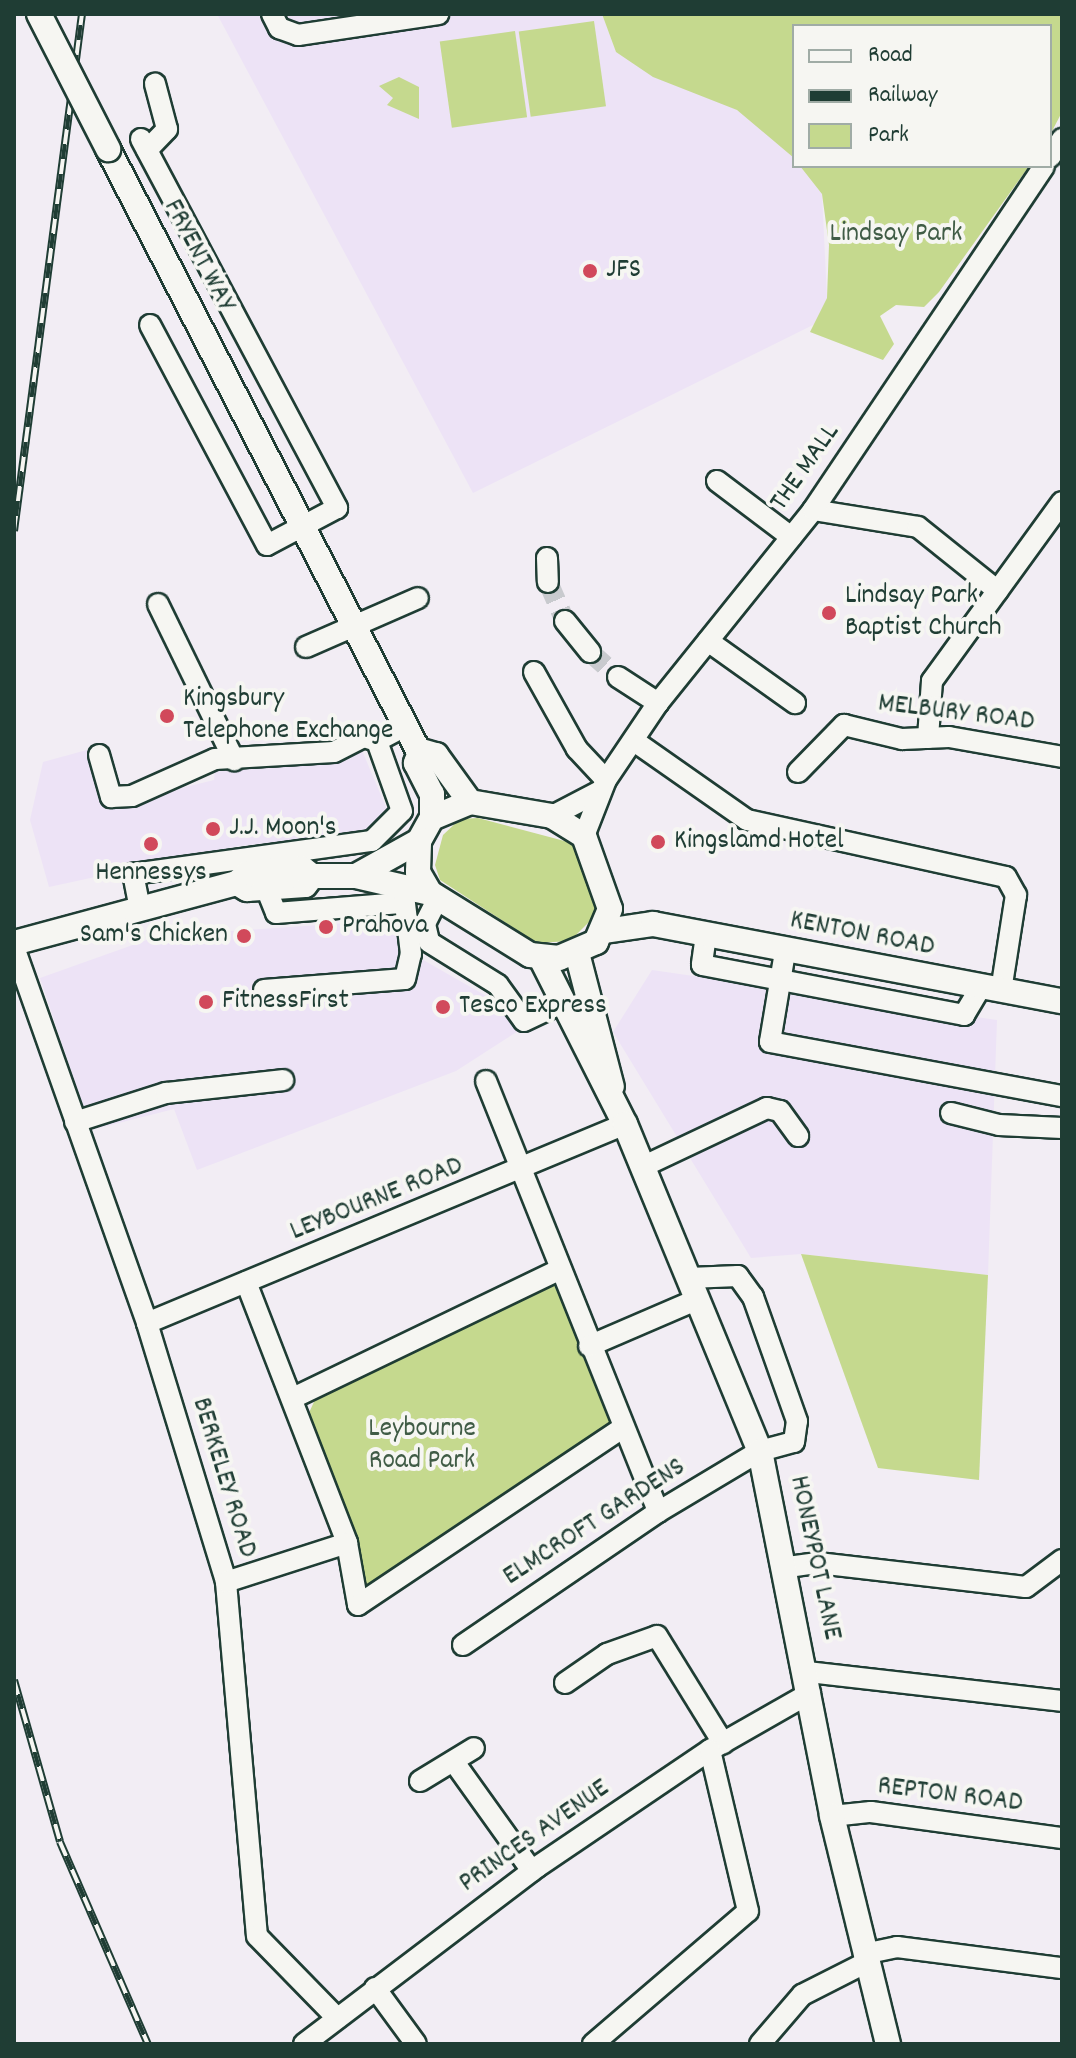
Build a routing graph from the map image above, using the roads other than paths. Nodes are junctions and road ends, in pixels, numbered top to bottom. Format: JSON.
{"nodes":[{"id":1,"x":39,"y":14,"type":"edge"},
{"id":2,"x":272,"y":14,"type":"edge"},
{"id":3,"x":438,"y":14,"type":"edge"},
{"id":4,"x":155,"y":84,"type":"dead end"},
{"id":5,"x":144,"y":144,"type":"junction"},
{"id":6,"x":111,"y":155,"type":"junction"},
{"id":7,"x":1043,"y":168,"type":"edge"},
{"id":8,"x":150,"y":325,"type":"dead end"},
{"id":9,"x":717,"y":481,"type":"dead end"},
{"id":10,"x":1062,"y":502,"type":"edge"},
{"id":11,"x":813,"y":510,"type":"junction"},
{"id":12,"x":305,"y":525,"type":"junction"},
{"id":13,"x":791,"y":537,"type":"junction"},
{"id":14,"x":547,"y":558,"type":"dead end"},
{"id":15,"x":548,"y":582,"type":"tunnel mouth"},
{"id":16,"x":998,"y":591,"type":"junction"},
{"id":17,"x":418,"y":598,"type":"dead end"},
{"id":18,"x":158,"y":604,"type":"dead end"},
{"id":19,"x":565,"y":621,"type":"tunnel mouth"},
{"id":20,"x":355,"y":630,"type":"junction"},
{"id":21,"x":708,"y":641,"type":"junction"},
{"id":22,"x":306,"y":647,"type":"dead end"},
{"id":23,"x":590,"y":652,"type":"tunnel mouth"},
{"id":24,"x":534,"y":672,"type":"dead end"},
{"id":25,"x":618,"y":677,"type":"tunnel mouth"},
{"id":26,"x":658,"y":703,"type":"junction"},
{"id":27,"x":795,"y":703,"type":"dead end"},
{"id":28,"x":405,"y":726,"type":"junction"},
{"id":29,"x":928,"y":738,"type":"junction"},
{"id":30,"x":377,"y":741,"type":"junction"},
{"id":31,"x":637,"y":743,"type":"junction"},
{"id":32,"x":420,"y":752,"type":"junction"},
{"id":33,"x":99,"y":755,"type":"dead end"},
{"id":34,"x":1062,"y":757,"type":"edge"},
{"id":35,"x":234,"y":760,"type":"junction"},
{"id":36,"x":798,"y":772,"type":"dead end"},
{"id":37,"x":603,"y":786,"type":"junction"},
{"id":38,"x":470,"y":802,"type":"junction"},
{"id":39,"x":552,"y":816,"type":"junction"},
{"id":40,"x":432,"y":818,"type":"junction"},
{"id":41,"x":584,"y":836,"type":"junction"},
{"id":42,"x":419,"y":841,"type":"junction"},
{"id":43,"x":312,"y":876,"type":"junction"},
{"id":44,"x":356,"y":876,"type":"junction"},
{"id":45,"x":237,"y":883,"type":"junction"},
{"id":46,"x":266,"y":888,"type":"junction"},
{"id":47,"x":402,"y":895,"type":"junction"},
{"id":48,"x":434,"y":896,"type":"junction"},
{"id":49,"x":609,"y":896,"type":"junction"},
{"id":50,"x":139,"y":904,"type":"junction"},
{"id":51,"x":653,"y":924,"type":"junction"},
{"id":52,"x":605,"y":931,"type":"junction"},
{"id":53,"x":706,"y":935,"type":"junction"},
{"id":54,"x":14,"y":945,"type":"edge"},
{"id":55,"x":785,"y":952,"type":"junction"},
{"id":56,"x":577,"y":953,"type":"junction"},
{"id":57,"x":541,"y":958,"type":"junction"},
{"id":58,"x":781,"y":980,"type":"junction"},
{"id":59,"x":264,"y":990,"type":"dead end"},
{"id":60,"x":991,"y":990,"type":"junction"},
{"id":61,"x":1062,"y":1001,"type":"edge"},
{"id":62,"x":562,"y":1003,"type":"junction"},
{"id":63,"x":283,"y":1080,"type":"dead end"},
{"id":64,"x":486,"y":1081,"type":"dead end"},
{"id":65,"x":1062,"y":1096,"type":"edge"},
{"id":66,"x":951,"y":1113,"type":"dead end"},
{"id":67,"x":620,"y":1115,"type":"junction"},
{"id":68,"x":75,"y":1122,"type":"junction"},
{"id":69,"x":1062,"y":1128,"type":"edge"},
{"id":70,"x":798,"y":1136,"type":"dead end"},
{"id":71,"x":642,"y":1167,"type":"junction"},
{"id":72,"x":519,"y":1173,"type":"junction"},
{"id":73,"x":561,"y":1269,"type":"junction"},
{"id":74,"x":246,"y":1282,"type":"junction"},
{"id":75,"x":693,"y":1288,"type":"junction"},
{"id":76,"x":147,"y":1323,"type":"junction"},
{"id":77,"x":589,"y":1346,"type":"junction"},
{"id":78,"x":295,"y":1397,"type":"junction"},
{"id":79,"x":621,"y":1429,"type":"junction"},
{"id":80,"x":760,"y":1451,"type":"junction"},
{"id":81,"x":658,"y":1512,"type":"junction"},
{"id":82,"x":347,"y":1543,"type":"junction"},
{"id":83,"x":1062,"y":1560,"type":"edge"},
{"id":84,"x":788,"y":1567,"type":"junction"},
{"id":85,"x":226,"y":1582,"type":"junction"},
{"id":86,"x":463,"y":1645,"type":"dead end"},
{"id":87,"x":809,"y":1682,"type":"junction"},
{"id":88,"x":565,"y":1683,"type":"dead end"},
{"id":89,"x":1062,"y":1701,"type":"edge"},
{"id":90,"x":716,"y":1746,"type":"junction"},
{"id":91,"x":474,"y":1748,"type":"dead end"},
{"id":92,"x":454,"y":1762,"type":"junction"},
{"id":93,"x":420,"y":1781,"type":"dead end"},
{"id":94,"x":832,"y":1816,"type":"junction"},
{"id":95,"x":1062,"y":1838,"type":"edge"},
{"id":96,"x":532,"y":1871,"type":"junction"},
{"id":97,"x":864,"y":1959,"type":"junction"},
{"id":98,"x":1062,"y":1968,"type":"edge"},
{"id":99,"x":375,"y":1988,"type":"junction"},
{"id":100,"x":337,"y":2018,"type":"junction"},
{"id":101,"x":304,"y":2044,"type":"edge"},
{"id":102,"x":416,"y":2044,"type":"edge"},
{"id":103,"x":593,"y":2044,"type":"edge"},
{"id":104,"x":760,"y":2044,"type":"edge"},
{"id":105,"x":888,"y":2044,"type":"edge"}],
"edges":[{"from":1,"to":6,"type":"main road","name":"FRYENT WAY","bridge":true},
{"from":2,"to":3,"type":"street"},
{"from":4,"to":5,"type":"street"},
{"from":5,"to":6,"type":"street"},
{"from":5,"to":12,"type":"street","name":"FRYENT WAY"},
{"from":6,"to":12,"type":"main road","name":"FRYENT WAY"},
{"from":7,"to":11,"type":"street","name":"THE MALL"},
{"from":8,"to":12,"type":"street"},
{"from":9,"to":13,"type":"street"},
{"from":10,"to":16,"type":"street"},
{"from":11,"to":13,"type":"street","name":"THE MALL"},
{"from":11,"to":16,"type":"street"},
{"from":12,"to":20,"type":"main road","name":"FRYENT WAY"},
{"from":13,"to":21,"type":"street","name":"THE MALL"},
{"from":14,"to":15,"type":"street"},
{"from":16,"to":29,"type":"street"},
{"from":17,"to":20,"type":"street"},
{"from":18,"to":35,"type":"street"},
{"from":19,"to":23,"type":"street"},
{"from":20,"to":22,"type":"street"},
{"from":20,"to":28,"type":"main road","name":"FRYENT WAY"},
{"from":21,"to":26,"type":"street","name":"THE MALL"},
{"from":21,"to":27,"type":"street"},
{"from":24,"to":37,"type":"street"},
{"from":25,"to":26,"type":"street"},
{"from":26,"to":31,"type":"street","name":"THE MALL"},
{"from":28,"to":30,"type":"street"},
{"from":28,"to":32,"type":"main road","name":"FRYENT WAY"},
{"from":29,"to":34,"type":"street","name":"MELBURY ROAD"},
{"from":29,"to":36,"type":"street","name":"MELBURY ROAD"},
{"from":30,"to":35,"type":"street"},
{"from":30,"to":50,"type":"street"},
{"from":31,"to":37,"type":"street","name":"THE MALL"},
{"from":31,"to":60,"type":"street"},
{"from":32,"to":38,"type":"main road","name":"FRYENT WAY"},
{"from":32,"to":40,"type":"main road","name":"FRYENT WAY"},
{"from":33,"to":35,"type":"street"},
{"from":37,"to":39,"type":"street","name":"THE MALL"},
{"from":37,"to":41,"type":"street","name":"THE MALL"},
{"from":38,"to":39,"type":"main road"},
{"from":38,"to":40,"type":"main road"},
{"from":39,"to":41,"type":"main road"},
{"from":40,"to":42,"type":"main road"},
{"from":41,"to":49,"type":"main road"},
{"from":42,"to":44,"type":"main road"},
{"from":42,"to":48,"type":"main road"},
{"from":43,"to":44,"type":"main road"},
{"from":43,"to":45,"type":"main road"},
{"from":43,"to":46,"type":"main road"},
{"from":44,"to":47,"type":"main road"},
{"from":45,"to":46,"type":"main road"},
{"from":45,"to":50,"type":"main road"},
{"from":46,"to":47,"type":"street"},
{"from":47,"to":48,"type":"main road"},
{"from":47,"to":59,"type":"street"},
{"from":48,"to":57,"type":"main road"},
{"from":48,"to":62,"type":"street"},
{"from":49,"to":51,"type":"main road","name":"KENTON ROAD"},
{"from":49,"to":52,"type":"main road"},
{"from":50,"to":54,"type":"main road"},
{"from":51,"to":52,"type":"main road","name":"KENTON ROAD"},
{"from":51,"to":53,"type":"main road","name":"KENTON ROAD"},
{"from":52,"to":56,"type":"main road"},
{"from":53,"to":55,"type":"main road","name":"KENTON ROAD"},
{"from":53,"to":58,"type":"street"},
{"from":54,"to":68,"type":"street","name":"BERKELEY ROAD"},
{"from":55,"to":58,"type":"street"},
{"from":55,"to":60,"type":"main road","name":"KENTON ROAD"},
{"from":56,"to":57,"type":"main road"},
{"from":56,"to":67,"type":"main road","name":"HONEYPOT LANE"},
{"from":57,"to":62,"type":"main road","name":"HONEYPOT LANE"},
{"from":58,"to":60,"type":"street"},
{"from":58,"to":65,"type":"street"},
{"from":60,"to":61,"type":"main road","name":"KENTON ROAD"},
{"from":62,"to":67,"type":"main road","name":"HONEYPOT LANE"},
{"from":63,"to":68,"type":"street"},
{"from":64,"to":72,"type":"street"},
{"from":66,"to":69,"type":"street"},
{"from":67,"to":71,"type":"main road","name":"HONEYPOT LANE"},
{"from":67,"to":72,"type":"street","name":"LEYBOURNE ROAD"},
{"from":68,"to":76,"type":"street","name":"BERKELEY ROAD"},
{"from":70,"to":71,"type":"street"},
{"from":71,"to":75,"type":"main road","name":"HONEYPOT LANE"},
{"from":72,"to":73,"type":"street"},
{"from":72,"to":74,"type":"street","name":"LEYBOURNE ROAD"},
{"from":73,"to":77,"type":"street"},
{"from":73,"to":78,"type":"street"},
{"from":74,"to":76,"type":"street","name":"LEYBOURNE ROAD"},
{"from":74,"to":78,"type":"street"},
{"from":75,"to":77,"type":"street"},
{"from":75,"to":80,"type":"main road","name":"HONEYPOT LANE"},
{"from":75,"to":80,"type":"street","name":"ELMCROFT GARDENS"},
{"from":76,"to":85,"type":"street","name":"BERKELEY ROAD"},
{"from":77,"to":79,"type":"street"},
{"from":78,"to":82,"type":"street"},
{"from":79,"to":81,"type":"street"},
{"from":79,"to":82,"type":"street"},
{"from":80,"to":81,"type":"street","name":"ELMCROFT GARDENS"},
{"from":80,"to":84,"type":"main road","name":"HONEYPOT LANE"},
{"from":81,"to":86,"type":"street","name":"ELMCROFT GARDENS"},
{"from":82,"to":85,"type":"street"},
{"from":83,"to":84,"type":"street"},
{"from":84,"to":87,"type":"main road","name":"HONEYPOT LANE"},
{"from":85,"to":100,"type":"street","name":"BERKELEY ROAD"},
{"from":87,"to":89,"type":"street"},
{"from":87,"to":90,"type":"street","name":"PRINCES AVENUE"},
{"from":87,"to":94,"type":"main road","name":"HONEYPOT LANE"},
{"from":88,"to":90,"type":"street"},
{"from":90,"to":96,"type":"street","name":"PRINCES AVENUE"},
{"from":90,"to":103,"type":"street"},
{"from":91,"to":92,"type":"street"},
{"from":92,"to":93,"type":"street"},
{"from":92,"to":96,"type":"street"},
{"from":94,"to":95,"type":"street","name":"REPTON ROAD"},
{"from":94,"to":97,"type":"main road","name":"HONEYPOT LANE"},
{"from":96,"to":99,"type":"street","name":"PRINCES AVENUE"},
{"from":97,"to":98,"type":"street"},
{"from":97,"to":104,"type":"street"},
{"from":97,"to":105,"type":"main road","name":"HONEYPOT LANE"},
{"from":99,"to":100,"type":"street","name":"PRINCES AVENUE"},
{"from":99,"to":102,"type":"street"},
{"from":100,"to":101,"type":"street","name":"PRINCES AVENUE"}]}
